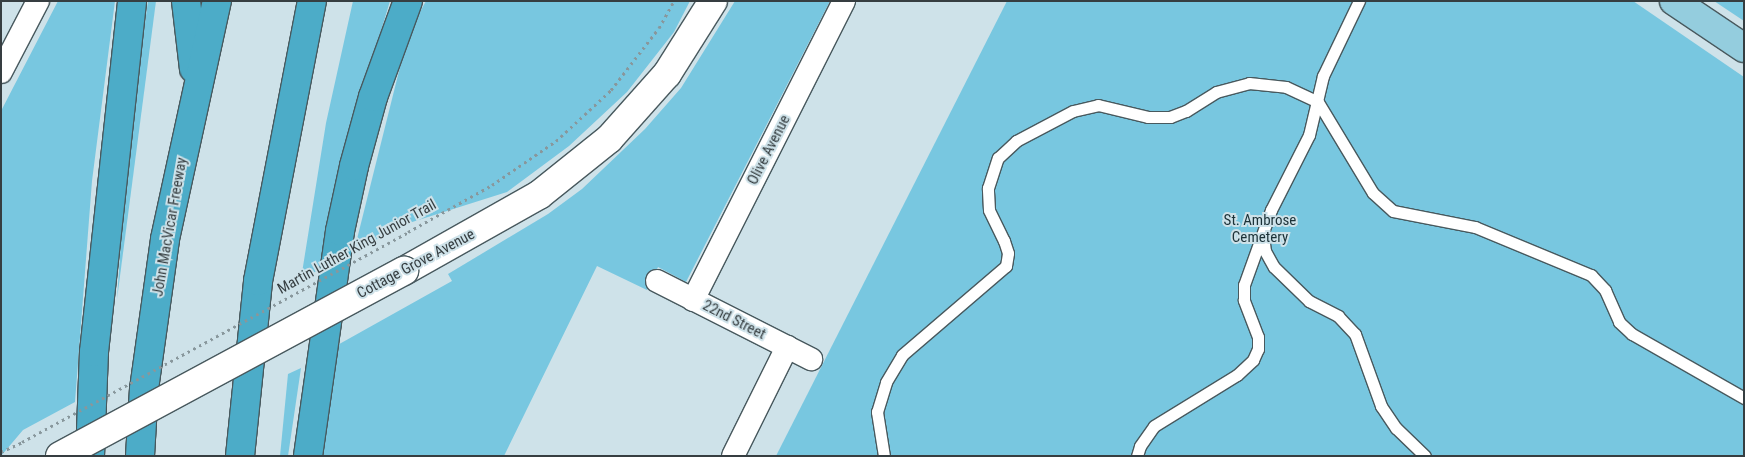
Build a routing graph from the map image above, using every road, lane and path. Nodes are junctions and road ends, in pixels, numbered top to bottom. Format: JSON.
{"nodes":[{"id":1,"x":38,"y":1,"type":"edge"},
{"id":2,"x":132,"y":1,"type":"edge"},
{"id":3,"x":186,"y":1,"type":"edge"},
{"id":4,"x":217,"y":1,"type":"edge"},
{"id":5,"x":312,"y":1,"type":"edge"},
{"id":6,"x":408,"y":1,"type":"edge"},
{"id":7,"x":674,"y":1,"type":"edge"},
{"id":8,"x":713,"y":1,"type":"edge"},
{"id":9,"x":844,"y":1,"type":"edge"},
{"id":10,"x":1359,"y":1,"type":"edge"},
{"id":11,"x":1674,"y":1,"type":"edge"},
{"id":12,"x":1744,"y":48,"type":"edge"},
{"id":13,"x":1,"y":72,"type":"edge"},
{"id":14,"x":196,"y":90,"type":"junction"},
{"id":15,"x":1318,"y":102,"type":"junction"},
{"id":16,"x":1263,"y":233,"type":"junction"},
{"id":17,"x":657,"y":281,"type":"dead end"},
{"id":18,"x":693,"y":300,"type":"junction"},
{"id":19,"x":787,"y":347,"type":"junction"},
{"id":20,"x":811,"y":359,"type":"dead end"},
{"id":21,"x":1744,"y":398,"type":"edge"},
{"id":22,"x":1,"y":452,"type":"edge"},
{"id":23,"x":60,"y":456,"type":"edge"},
{"id":24,"x":90,"y":456,"type":"edge"},
{"id":25,"x":140,"y":456,"type":"edge"},
{"id":26,"x":240,"y":456,"type":"edge"},
{"id":27,"x":308,"y":456,"type":"edge"},
{"id":28,"x":733,"y":456,"type":"edge"},
{"id":29,"x":884,"y":456,"type":"edge"},
{"id":30,"x":1137,"y":456,"type":"edge"},
{"id":31,"x":1424,"y":456,"type":"edge"}],
"edges":[{"from":1,"to":13,"type":"street"},
{"from":2,"to":24,"type":"highway"},
{"from":3,"to":14,"type":"highway"},
{"from":4,"to":14,"type":"highway","name":"John MacVicar Freeway"},
{"from":5,"to":26,"type":"highway"},
{"from":6,"to":27,"type":"highway"},
{"from":7,"to":22,"type":"path","name":"Martin Luther King Junior Trail","bridge":true},
{"from":8,"to":23,"type":"street","name":"Cottage Grove Avenue","bridge":true},
{"from":9,"to":18,"type":"street","name":"Olive Avenue"},
{"from":10,"to":15,"type":"lane"},
{"from":11,"to":12,"type":"main road"},
{"from":14,"to":25,"type":"highway","name":"John MacVicar Freeway"},
{"from":15,"to":16,"type":"lane"},
{"from":15,"to":21,"type":"lane"},
{"from":15,"to":29,"type":"lane"},
{"from":16,"to":30,"type":"lane"},
{"from":16,"to":31,"type":"lane"},
{"from":17,"to":18,"type":"street","name":"22nd Street"},
{"from":18,"to":19,"type":"street","name":"22nd Street"},
{"from":19,"to":20,"type":"street","name":"22nd Street"},
{"from":19,"to":28,"type":"street"}]}
